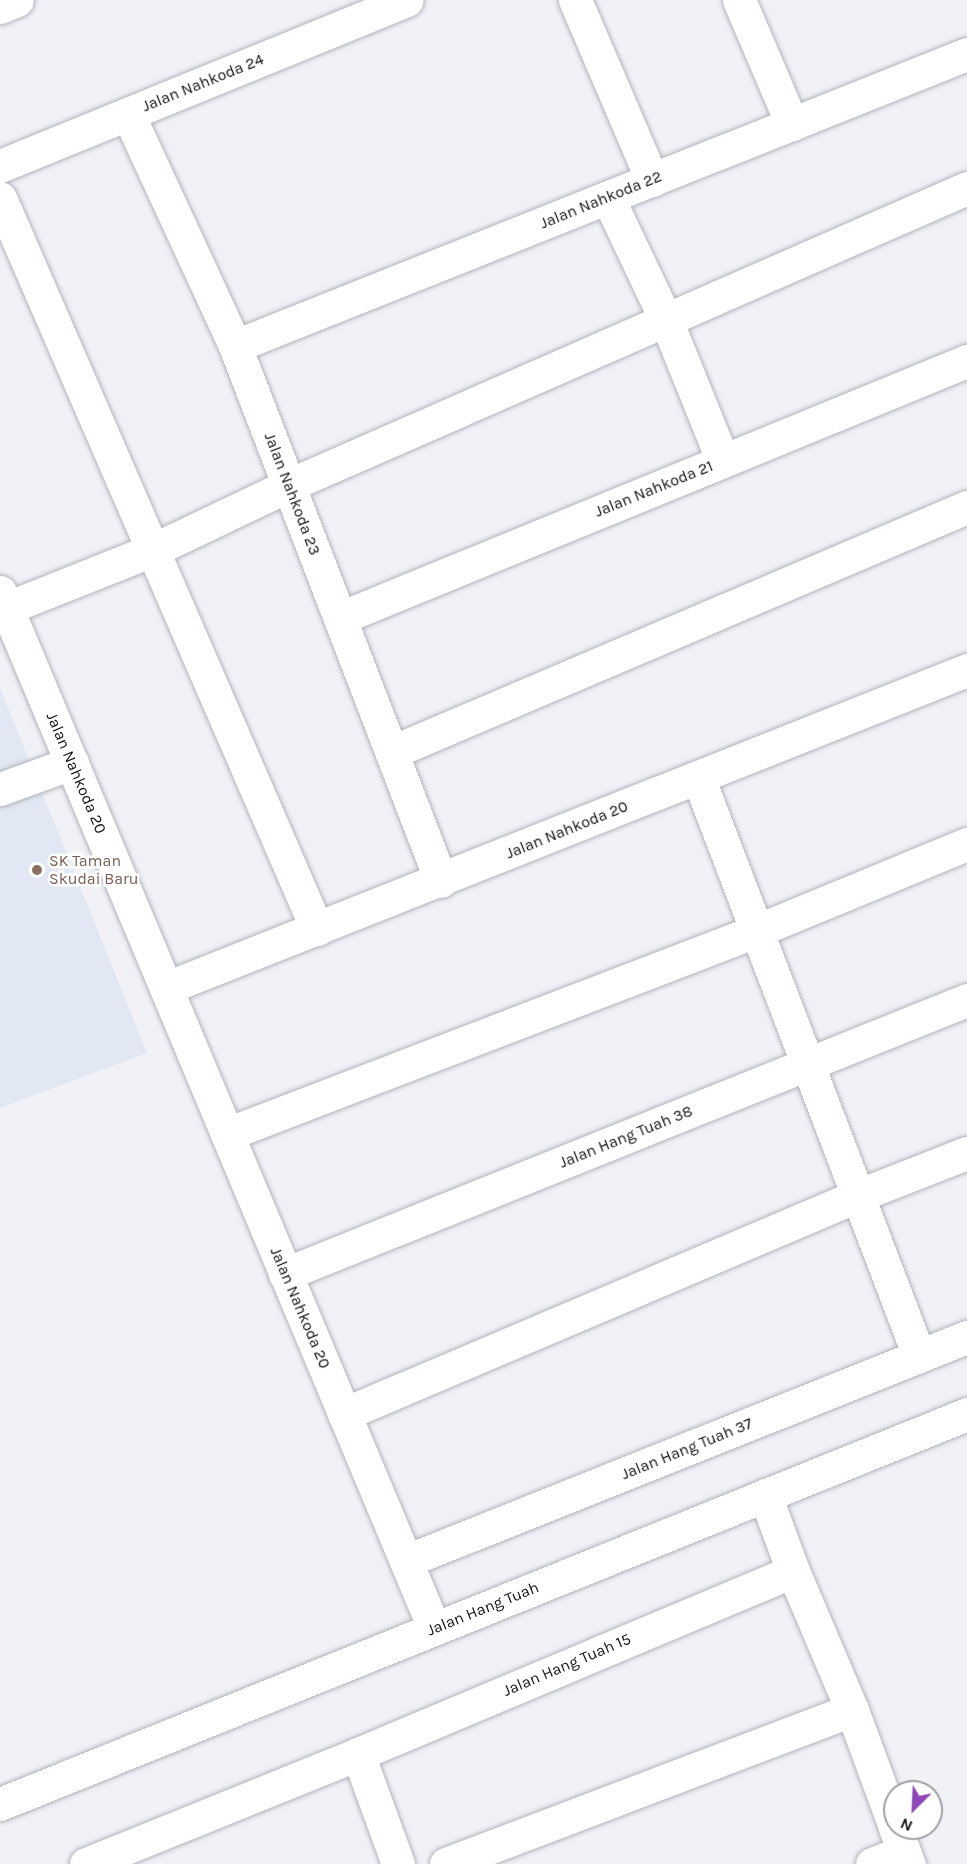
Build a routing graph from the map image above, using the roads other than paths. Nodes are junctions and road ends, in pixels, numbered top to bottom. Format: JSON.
{"nodes":[{"id":1,"x":16,"y":0,"type":"edge"},
{"id":2,"x":406,"y":0,"type":"edge"},
{"id":3,"x":575,"y":0,"type":"edge"},
{"id":4,"x":739,"y":0,"type":"edge"},
{"id":5,"x":0,"y":7,"type":"edge"},
{"id":6,"x":967,"y":54,"type":"edge"},
{"id":7,"x":128,"y":114,"type":"junction"},
{"id":8,"x":792,"y":124,"type":"junction"},
{"id":9,"x":0,"y":166,"type":"edge"},
{"id":10,"x":652,"y":180,"type":"junction"},
{"id":11,"x":967,"y":188,"type":"edge"},
{"id":12,"x":0,"y":198,"type":"edge"},
{"id":13,"x":608,"y":198,"type":"junction"},
{"id":14,"x":666,"y":320,"type":"junction"},
{"id":15,"x":235,"y":346,"type":"junction"},
{"id":16,"x":967,"y":361,"type":"edge"},
{"id":17,"x":723,"y":461,"type":"junction"},
{"id":18,"x":289,"y":485,"type":"junction"},
{"id":19,"x":967,"y":507,"type":"edge"},
{"id":20,"x":153,"y":550,"type":"junction"},
{"id":21,"x":4,"y":600,"type":"edge"},
{"id":22,"x":340,"y":618,"type":"junction"},
{"id":23,"x":967,"y":670,"type":"edge"},
{"id":24,"x":392,"y":752,"type":"junction"},
{"id":25,"x":72,"y":763,"type":"junction"},
{"id":26,"x":698,"y":777,"type":"junction"},
{"id":27,"x":0,"y":789,"type":"edge"},
{"id":28,"x":967,"y":844,"type":"edge"},
{"id":29,"x":441,"y":881,"type":"junction"},
{"id":30,"x":317,"y":929,"type":"junction"},
{"id":31,"x":756,"y":931,"type":"junction"},
{"id":32,"x":166,"y":988,"type":"junction"},
{"id":33,"x":967,"y":1000,"type":"edge"},
{"id":34,"x":807,"y":1064,"type":"junction"},
{"id":35,"x":227,"y":1134,"type":"junction"},
{"id":36,"x":967,"y":1153,"type":"edge"},
{"id":37,"x":857,"y":1196,"type":"junction"},
{"id":38,"x":285,"y":1274,"type":"junction"},
{"id":39,"x":967,"y":1337,"type":"edge"},
{"id":40,"x":919,"y":1356,"type":"junction"},
{"id":41,"x":344,"y":1414,"type":"junction"},
{"id":42,"x":967,"y":1414,"type":"edge"},
{"id":43,"x":765,"y":1495,"type":"junction"},
{"id":44,"x":406,"y":1562,"type":"junction"},
{"id":45,"x":793,"y":1571,"type":"junction"},
{"id":46,"x":434,"y":1628,"type":"junction"},
{"id":47,"x":852,"y":1710,"type":"junction"},
{"id":48,"x":358,"y":1754,"type":"junction"},
{"id":49,"x":0,"y":1804,"type":"edge"},
{"id":50,"x":901,"y":1843,"type":"edge"},
{"id":51,"x":86,"y":1864,"type":"edge"},
{"id":52,"x":398,"y":1864,"type":"edge"},
{"id":53,"x":446,"y":1864,"type":"edge"},
{"id":54,"x":872,"y":1864,"type":"edge"}],
"edges":[{"from":1,"to":5,"type":"street"},
{"from":2,"to":7,"type":"street","name":"Jalan Nahkoda 24"},
{"from":3,"to":10,"type":"street"},
{"from":4,"to":8,"type":"street"},
{"from":6,"to":8,"type":"street","name":"Jalan Nahkoda 22"},
{"from":7,"to":9,"type":"street","name":"Jalan Nahkoda 24"},
{"from":7,"to":15,"type":"street","name":"Jalan Nahkoda 23"},
{"from":8,"to":10,"type":"street","name":"Jalan Nahkoda 22"},
{"from":10,"to":13,"type":"street","name":"Jalan Nahkoda 22"},
{"from":11,"to":14,"type":"street"},
{"from":12,"to":20,"type":"street"},
{"from":13,"to":14,"type":"street"},
{"from":13,"to":15,"type":"street","name":"Jalan Nahkoda 22"},
{"from":14,"to":17,"type":"street"},
{"from":14,"to":18,"type":"street"},
{"from":15,"to":18,"type":"street","name":"Jalan Nahkoda 23"},
{"from":16,"to":17,"type":"street","name":"Jalan Nahkoda 21"},
{"from":17,"to":22,"type":"street","name":"Jalan Nahkoda 21"},
{"from":18,"to":20,"type":"street"},
{"from":18,"to":22,"type":"street","name":"Jalan Nahkoda 23"},
{"from":19,"to":24,"type":"street"},
{"from":20,"to":21,"type":"street"},
{"from":20,"to":30,"type":"street"},
{"from":21,"to":25,"type":"street","name":"Jalan Nahkoda 20"},
{"from":22,"to":24,"type":"street","name":"Jalan Nahkoda 23"},
{"from":23,"to":26,"type":"street","name":"Jalan Nahkoda 20"},
{"from":24,"to":29,"type":"street","name":"Jalan Nahkoda 23"},
{"from":25,"to":27,"type":"street"},
{"from":25,"to":32,"type":"street","name":"Jalan Nahkoda 20"},
{"from":26,"to":29,"type":"street","name":"Jalan Nahkoda 20"},
{"from":26,"to":31,"type":"street"},
{"from":28,"to":31,"type":"street"},
{"from":29,"to":30,"type":"street","name":"Jalan Nahkoda 20"},
{"from":30,"to":32,"type":"street","name":"Jalan Nahkoda 20"},
{"from":31,"to":34,"type":"street"},
{"from":31,"to":35,"type":"street"},
{"from":32,"to":35,"type":"street","name":"Jalan Nahkoda 20"},
{"from":33,"to":34,"type":"street","name":"Jalan Hang Tuah 38"},
{"from":34,"to":37,"type":"street"},
{"from":34,"to":38,"type":"street","name":"Jalan Hang Tuah 38"},
{"from":35,"to":38,"type":"street","name":"Jalan Nahkoda 20"},
{"from":36,"to":37,"type":"street"},
{"from":37,"to":40,"type":"street"},
{"from":37,"to":41,"type":"street"},
{"from":38,"to":41,"type":"street","name":"Jalan Nahkoda 20"},
{"from":39,"to":40,"type":"street","name":"Jalan Hang Tuah 37"},
{"from":40,"to":44,"type":"street","name":"Jalan Hang Tuah 37"},
{"from":41,"to":44,"type":"street","name":"Jalan Nahkoda 20"},
{"from":42,"to":43,"type":"street","name":"Jalan Hang Tuah"},
{"from":43,"to":45,"type":"street"},
{"from":43,"to":46,"type":"street","name":"Jalan Hang Tuah"},
{"from":44,"to":46,"type":"street","name":"Jalan Nahkoda 20"},
{"from":45,"to":47,"type":"street"},
{"from":45,"to":48,"type":"street","name":"Jalan Hang Tuah 15"},
{"from":46,"to":49,"type":"street","name":"Jalan Hang Tuah"},
{"from":47,"to":50,"type":"street"},
{"from":47,"to":53,"type":"street"},
{"from":48,"to":51,"type":"street","name":"Jalan Hang Tuah 15"},
{"from":48,"to":52,"type":"street"},
{"from":50,"to":54,"type":"street"}]}
